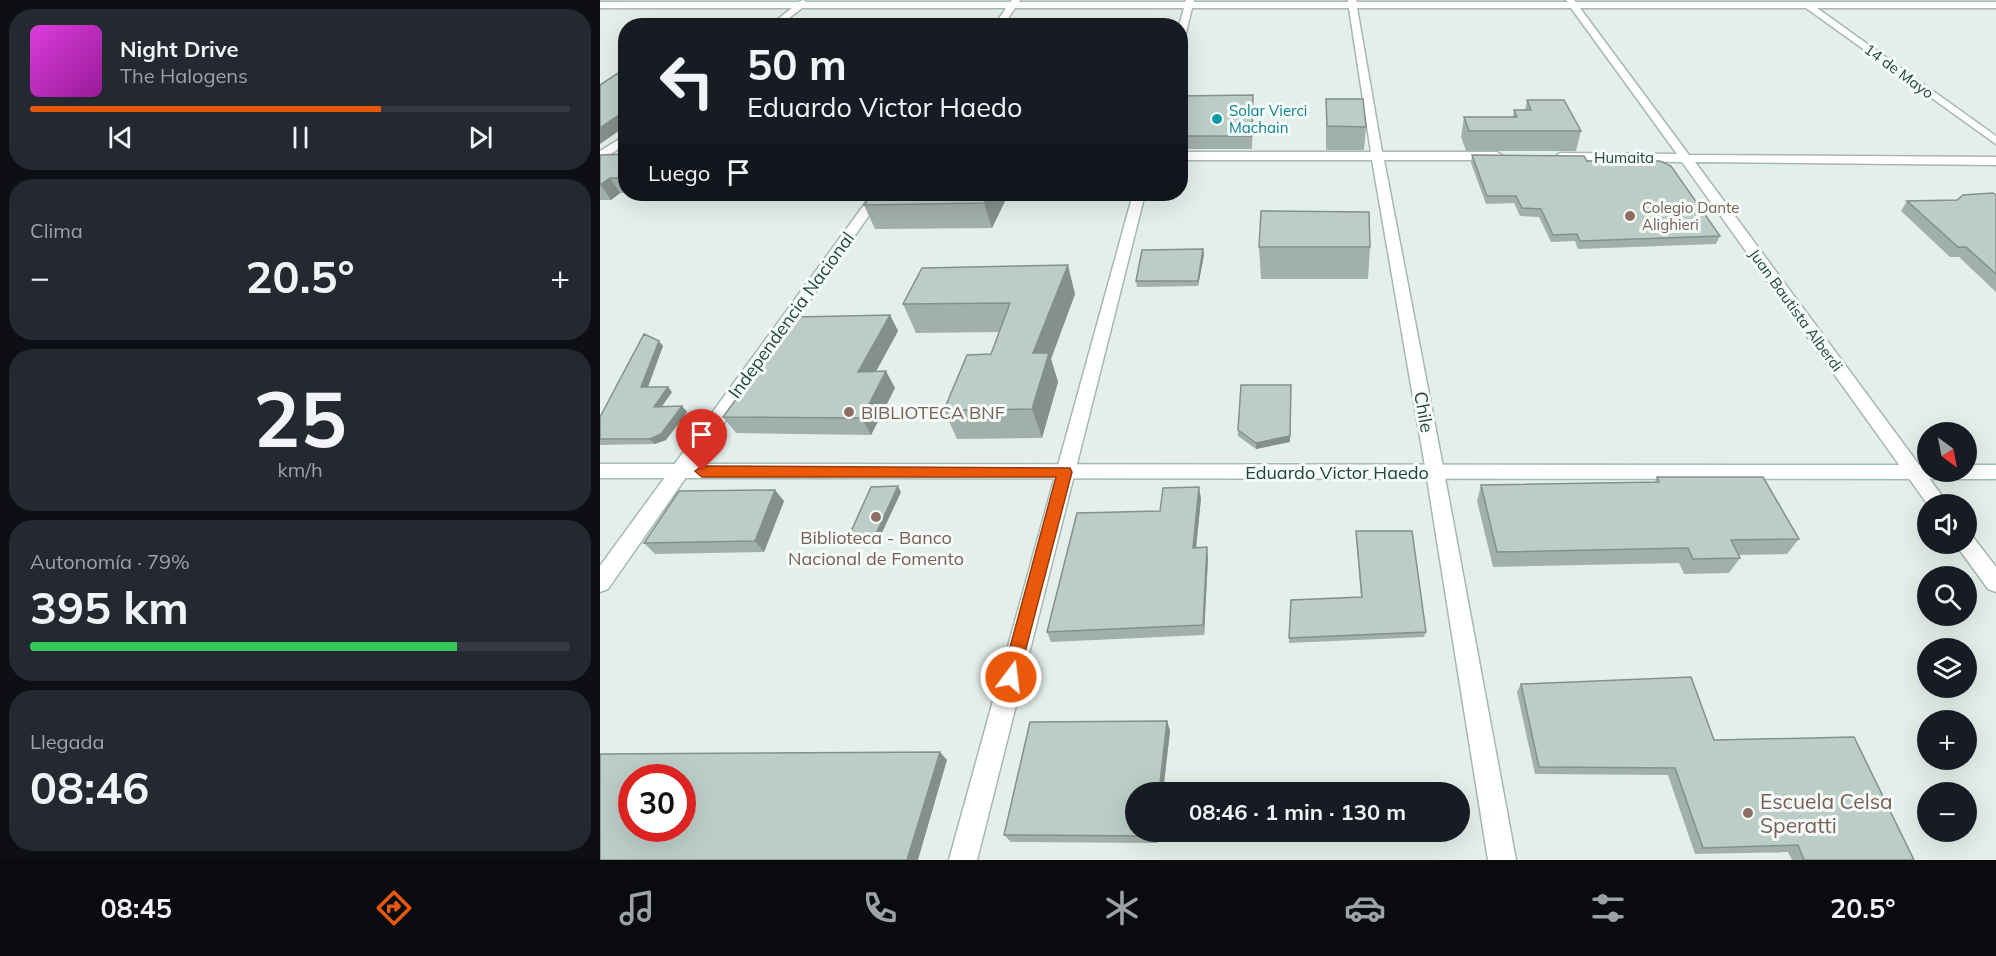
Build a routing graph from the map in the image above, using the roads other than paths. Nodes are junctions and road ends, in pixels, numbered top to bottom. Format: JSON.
{"nodes":[{"id":1,"x":803,"y":2,"type":"edge"},
{"id":2,"x":1014,"y":2,"type":"edge"},
{"id":3,"x":1190,"y":2,"type":"edge"},
{"id":4,"x":1352,"y":2,"type":"edge"},
{"id":5,"x":1995,"y":2,"type":"edge"},
{"id":6,"x":1571,"y":3,"type":"edge"},
{"id":7,"x":1806,"y":3,"type":"edge"},
{"id":8,"x":600,"y":5,"type":"edge"},
{"id":9,"x":783,"y":18,"type":"edge"},
{"id":10,"x":1003,"y":18,"type":"edge"},
{"id":11,"x":1185,"y":18,"type":"edge"},
{"id":12,"x":1996,"y":141,"type":"edge"},
{"id":13,"x":618,"y":144,"type":"edge"},
{"id":14,"x":1188,"y":156,"type":"edge"},
{"id":15,"x":1377,"y":156,"type":"junction"},
{"id":16,"x":1507,"y":156,"type":"edge"},
{"id":17,"x":1542,"y":156,"type":"edge"},
{"id":18,"x":600,"y":157,"type":"edge"},
{"id":19,"x":618,"y":157,"type":"edge"},
{"id":20,"x":1684,"y":157,"type":"junction"},
{"id":21,"x":1996,"y":161,"type":"edge"},
{"id":22,"x":873,"y":201,"type":"edge"},
{"id":23,"x":1137,"y":201,"type":"edge"},
{"id":24,"x":600,"y":471,"type":"edge"},
{"id":25,"x":679,"y":471,"type":"junction"},
{"id":26,"x":1065,"y":472,"type":"junction"},
{"id":27,"x":1435,"y":472,"type":"junction"},
{"id":28,"x":1914,"y":472,"type":"junction"},
{"id":29,"x":1996,"y":472,"type":"edge"},
{"id":30,"x":1930,"y":494,"type":"edge"},
{"id":31,"x":1974,"y":554,"type":"edge"},
{"id":32,"x":600,"y":583,"type":"edge"},
{"id":33,"x":1996,"y":583,"type":"edge"},
{"id":34,"x":963,"y":860,"type":"edge"},
{"id":35,"x":1502,"y":860,"type":"edge"}],
"edges":[{"from":1,"to":2,"type":"street"},
{"from":1,"to":8,"type":"street"},
{"from":1,"to":9,"type":"street"},
{"from":2,"to":3,"type":"street"},
{"from":2,"to":10,"type":"street"},
{"from":3,"to":4,"type":"street"},
{"from":3,"to":11,"type":"street"},
{"from":4,"to":6,"type":"street"},
{"from":4,"to":15,"type":"street","name":"Chile"},
{"from":5,"to":7,"type":"street"},
{"from":6,"to":7,"type":"street"},
{"from":6,"to":20,"type":"street","name":"Juan Bautista Alberdi"},
{"from":7,"to":12,"type":"street","name":"14 de Mayo"},
{"from":13,"to":18,"type":"street"},
{"from":14,"to":15,"type":"street"},
{"from":15,"to":16,"type":"street"},
{"from":15,"to":27,"type":"street","name":"Chile"},
{"from":17,"to":20,"type":"street","name":"Humaita"},
{"from":18,"to":19,"type":"street"},
{"from":20,"to":21,"type":"street","name":"Humaita"},
{"from":20,"to":28,"type":"street","name":"Juan Bautista Alberdi"},
{"from":22,"to":25,"type":"street","name":"Independencia Nacional"},
{"from":23,"to":26,"type":"street"},
{"from":24,"to":25,"type":"street","name":"Eduardo Victor Haedo"},
{"from":25,"to":26,"type":"street","name":"Eduardo Victor Haedo"},
{"from":25,"to":32,"type":"street","name":"Independencia Nacional"},
{"from":26,"to":27,"type":"street","name":"Eduardo Victor Haedo"},
{"from":26,"to":34,"type":"street"},
{"from":27,"to":28,"type":"street","name":"Eduardo Victor Haedo"},
{"from":27,"to":35,"type":"street","name":"Chile"},
{"from":28,"to":29,"type":"street","name":"Eduardo Victor Haedo"},
{"from":28,"to":30,"type":"street","name":"Juan Bautista Alberdi"},
{"from":31,"to":33,"type":"street"}]}
